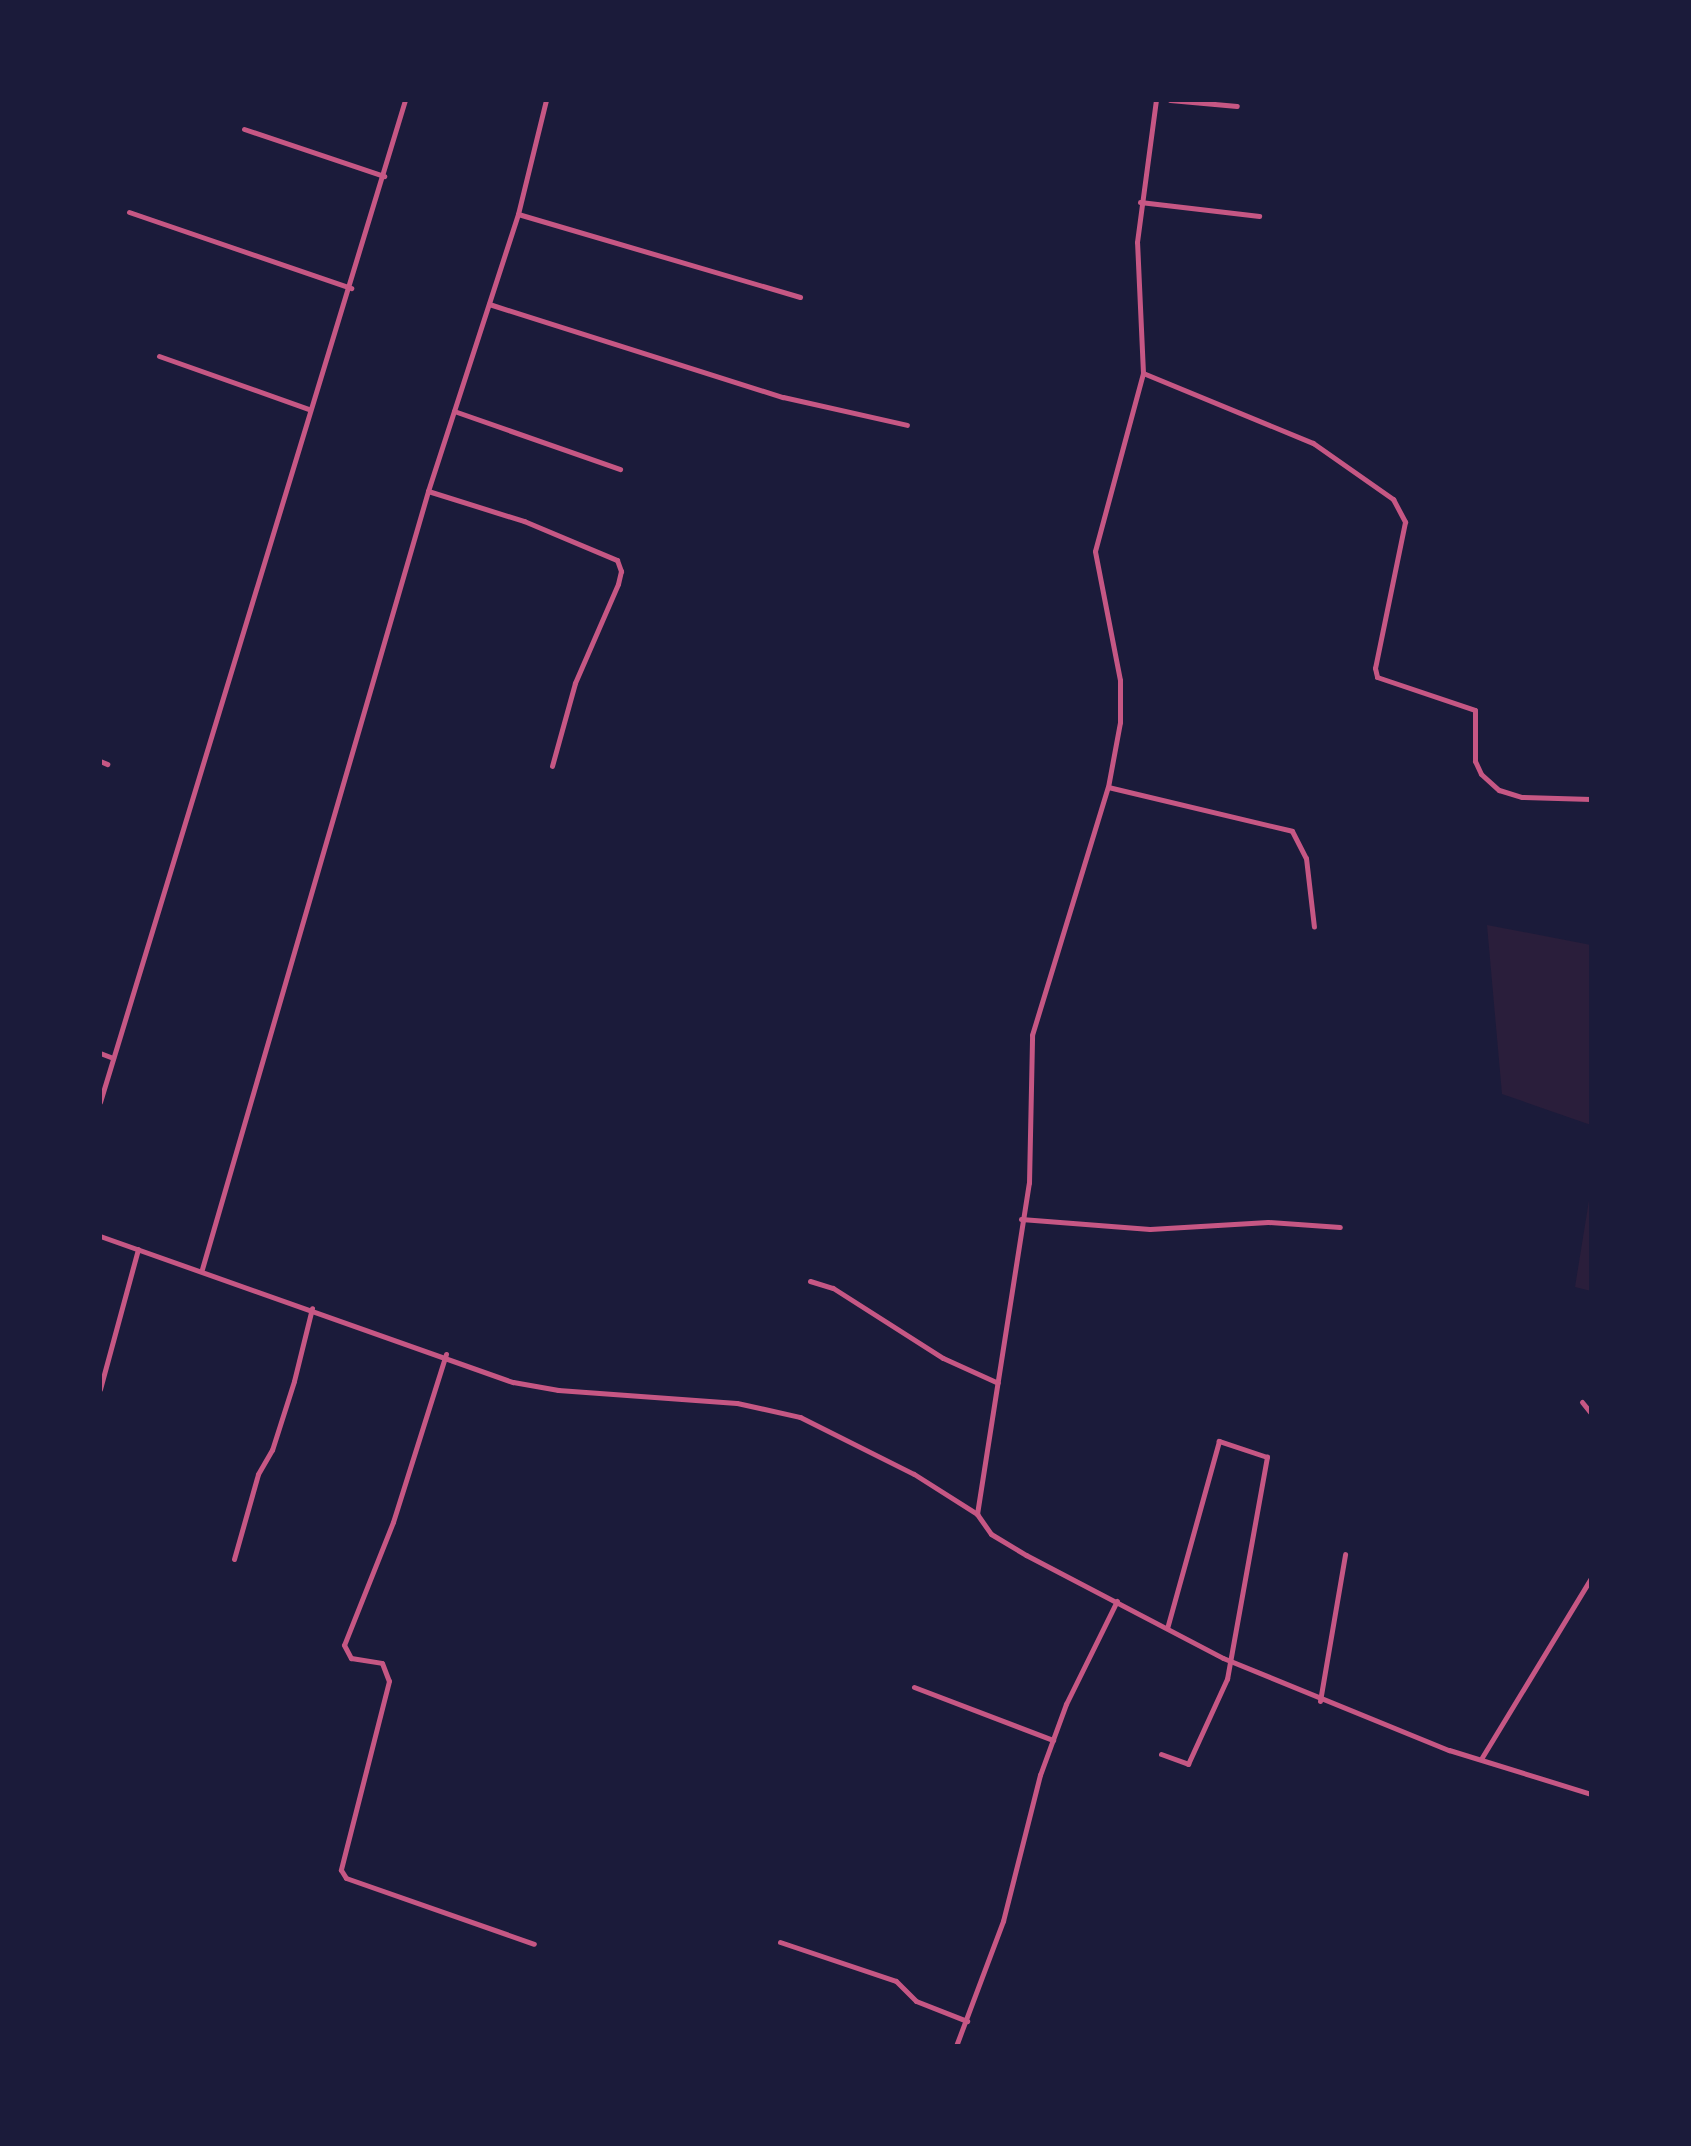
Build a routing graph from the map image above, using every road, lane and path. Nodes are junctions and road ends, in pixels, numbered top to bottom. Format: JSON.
{"nodes":[{"id":1,"x":405,"y":100,"type":"edge"},
{"id":2,"x":546,"y":100,"type":"edge"},
{"id":3,"x":1156,"y":100,"type":"edge"},
{"id":4,"x":1170,"y":100,"type":"edge"},
{"id":5,"x":1237,"y":106,"type":"dead end"},
{"id":6,"x":244,"y":129,"type":"dead end"},
{"id":7,"x":384,"y":176,"type":"junction"},
{"id":8,"x":1140,"y":202,"type":"junction"},
{"id":9,"x":130,"y":212,"type":"dead end"},
{"id":10,"x":518,"y":214,"type":"junction"},
{"id":11,"x":1259,"y":216,"type":"dead end"},
{"id":12,"x":351,"y":288,"type":"junction"},
{"id":13,"x":800,"y":297,"type":"dead end"},
{"id":14,"x":489,"y":304,"type":"junction"},
{"id":15,"x":159,"y":356,"type":"dead end"},
{"id":16,"x":1143,"y":373,"type":"junction"},
{"id":17,"x":309,"y":410,"type":"junction"},
{"id":18,"x":454,"y":411,"type":"junction"},
{"id":19,"x":907,"y":425,"type":"dead end"},
{"id":20,"x":620,"y":469,"type":"dead end"},
{"id":21,"x":428,"y":491,"type":"junction"},
{"id":22,"x":552,"y":766,"type":"dead end"},
{"id":23,"x":1108,"y":786,"type":"junction"},
{"id":24,"x":1591,"y":799,"type":"edge"},
{"id":25,"x":1314,"y":927,"type":"dead end"},
{"id":26,"x":100,"y":1053,"type":"edge"},
{"id":27,"x":113,"y":1058,"type":"junction"},
{"id":28,"x":100,"y":1102,"type":"edge"},
{"id":29,"x":1021,"y":1219,"type":"junction"},
{"id":30,"x":1340,"y":1227,"type":"dead end"},
{"id":31,"x":100,"y":1236,"type":"edge"},
{"id":32,"x":138,"y":1250,"type":"junction"},
{"id":33,"x":202,"y":1268,"type":"junction"},
{"id":34,"x":810,"y":1281,"type":"dead end"},
{"id":35,"x":312,"y":1308,"type":"junction"},
{"id":36,"x":446,"y":1354,"type":"junction"},
{"id":37,"x":998,"y":1383,"type":"junction"},
{"id":38,"x":100,"y":1389,"type":"edge"},
{"id":39,"x":1582,"y":1402,"type":"dead end"},
{"id":40,"x":1591,"y":1414,"type":"edge"},
{"id":41,"x":977,"y":1514,"type":"junction"},
{"id":42,"x":1345,"y":1554,"type":"dead end"},
{"id":43,"x":234,"y":1559,"type":"dead end"},
{"id":44,"x":1591,"y":1578,"type":"edge"},
{"id":45,"x":1118,"y":1601,"type":"junction"},
{"id":46,"x":1166,"y":1628,"type":"junction"},
{"id":47,"x":1232,"y":1662,"type":"junction"},
{"id":48,"x":914,"y":1687,"type":"dead end"},
{"id":49,"x":1320,"y":1700,"type":"junction"},
{"id":50,"x":1053,"y":1740,"type":"junction"},
{"id":51,"x":1161,"y":1754,"type":"dead end"},
{"id":52,"x":1480,"y":1759,"type":"junction"},
{"id":53,"x":1591,"y":1794,"type":"edge"},
{"id":54,"x":780,"y":1942,"type":"dead end"},
{"id":55,"x":534,"y":1944,"type":"dead end"},
{"id":56,"x":966,"y":2021,"type":"junction"},
{"id":57,"x":956,"y":2046,"type":"edge"}],
"edges":[{"from":1,"to":7,"type":"street"},
{"from":2,"to":10,"type":"street"},
{"from":3,"to":8,"type":"street"},
{"from":4,"to":5,"type":"street"},
{"from":6,"to":7,"type":"street"},
{"from":7,"to":12,"type":"street"},
{"from":8,"to":11,"type":"street"},
{"from":8,"to":16,"type":"street"},
{"from":9,"to":12,"type":"street"},
{"from":10,"to":13,"type":"street"},
{"from":10,"to":14,"type":"street"},
{"from":12,"to":17,"type":"street"},
{"from":14,"to":18,"type":"street"},
{"from":14,"to":19,"type":"street"},
{"from":15,"to":17,"type":"street"},
{"from":16,"to":23,"type":"street"},
{"from":16,"to":24,"type":"street"},
{"from":17,"to":27,"type":"street"},
{"from":18,"to":20,"type":"street"},
{"from":18,"to":21,"type":"street"},
{"from":21,"to":22,"type":"street"},
{"from":21,"to":33,"type":"street"},
{"from":23,"to":25,"type":"street"},
{"from":23,"to":29,"type":"street"},
{"from":26,"to":27,"type":"street"},
{"from":27,"to":28,"type":"street"},
{"from":29,"to":30,"type":"street"},
{"from":29,"to":37,"type":"street"},
{"from":31,"to":32,"type":"street"},
{"from":32,"to":33,"type":"street"},
{"from":32,"to":38,"type":"street"},
{"from":33,"to":35,"type":"street"},
{"from":34,"to":37,"type":"street"},
{"from":35,"to":36,"type":"street"},
{"from":35,"to":43,"type":"street"},
{"from":36,"to":41,"type":"street"},
{"from":36,"to":55,"type":"street"},
{"from":37,"to":41,"type":"street"},
{"from":39,"to":40,"type":"street"},
{"from":41,"to":45,"type":"street"},
{"from":42,"to":49,"type":"street"},
{"from":44,"to":52,"type":"street"},
{"from":45,"to":46,"type":"street"},
{"from":45,"to":50,"type":"street"},
{"from":46,"to":47,"type":"street"},
{"from":46,"to":47,"type":"street"},
{"from":47,"to":49,"type":"street"},
{"from":47,"to":51,"type":"street"},
{"from":48,"to":50,"type":"street"},
{"from":49,"to":52,"type":"street"},
{"from":50,"to":56,"type":"street"},
{"from":52,"to":53,"type":"street"},
{"from":54,"to":56,"type":"street"},
{"from":56,"to":57,"type":"street"}]}
